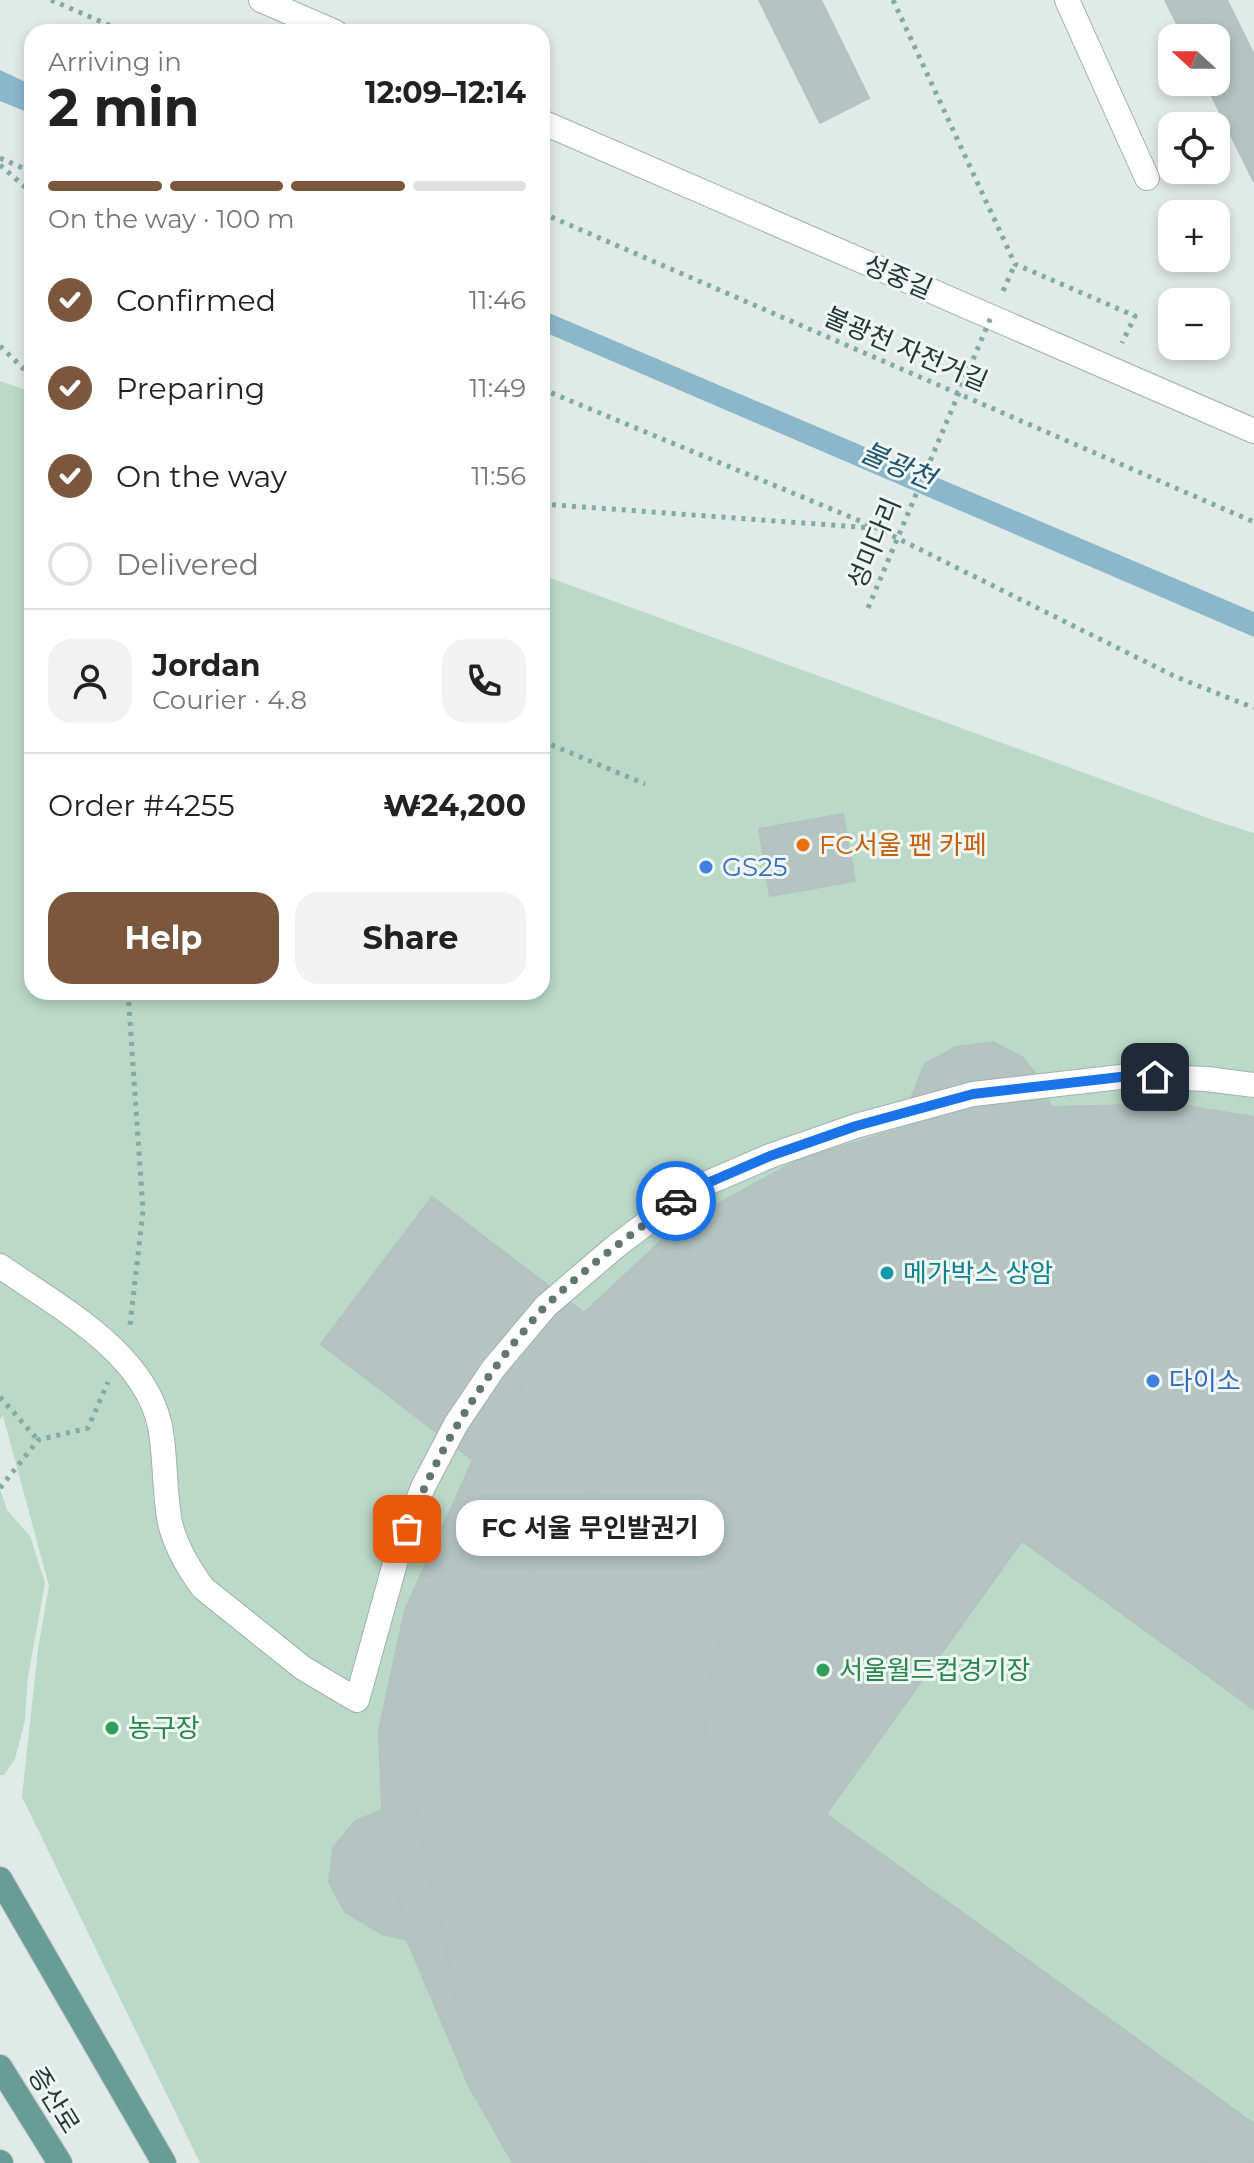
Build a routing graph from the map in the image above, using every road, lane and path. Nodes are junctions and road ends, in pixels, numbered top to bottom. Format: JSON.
{"nodes":[{"id":1,"x":51,"y":0,"type":"edge"},
{"id":2,"x":261,"y":0,"type":"edge"},
{"id":3,"x":893,"y":0,"type":"edge"},
{"id":4,"x":1067,"y":0,"type":"edge"},
{"id":5,"x":106,"y":24,"type":"edge"},
{"id":6,"x":316,"y":24,"type":"edge"},
{"id":7,"x":550,"y":125,"type":"edge"},
{"id":8,"x":0,"y":158,"type":"edge"},
{"id":9,"x":0,"y":165,"type":"edge"},
{"id":10,"x":24,"y":168,"type":"edge"},
{"id":11,"x":1147,"y":178,"type":"dead end"},
{"id":12,"x":24,"y":186,"type":"edge"},
{"id":13,"x":550,"y":216,"type":"edge"},
{"id":14,"x":991,"y":317,"type":"junction"},
{"id":15,"x":0,"y":346,"type":"edge"},
{"id":16,"x":1109,"y":368,"type":"junction"},
{"id":17,"x":24,"y":369,"type":"edge"},
{"id":18,"x":550,"y":392,"type":"edge"},
{"id":19,"x":1254,"y":431,"type":"edge"},
{"id":20,"x":550,"y":505,"type":"edge"},
{"id":21,"x":1254,"y":522,"type":"edge"},
{"id":22,"x":877,"y":528,"type":"junction"},
{"id":23,"x":868,"y":608,"type":"dead end"},
{"id":24,"x":1254,"y":708,"type":"edge"},
{"id":25,"x":550,"y":744,"type":"edge"},
{"id":26,"x":645,"y":784,"type":"dead end"},
{"id":27,"x":129,"y":1000,"type":"edge"},
{"id":28,"x":1254,"y":1085,"type":"edge"},
{"id":29,"x":0,"y":1266,"type":"edge"},
{"id":30,"x":120,"y":1355,"type":"junction"},
{"id":31,"x":0,"y":1397,"type":"edge"},
{"id":32,"x":38,"y":1440,"type":"junction"},
{"id":33,"x":0,"y":1488,"type":"edge"},
{"id":34,"x":0,"y":1879,"type":"edge"},
{"id":35,"x":0,"y":2067,"type":"edge"},
{"id":36,"x":60,"y":2163,"type":"edge"},
{"id":37,"x":164,"y":2163,"type":"edge"}],
"edges":[{"from":1,"to":5,"type":"path"},
{"from":2,"to":6,"type":"street"},
{"from":3,"to":16,"type":"path"},
{"from":4,"to":11,"type":"street"},
{"from":7,"to":14,"type":"street","name":"성중길"},
{"from":8,"to":10,"type":"path"},
{"from":9,"to":12,"type":"path"},
{"from":13,"to":21,"type":"path","name":"불광천 자전거길"},
{"from":14,"to":16,"type":"street","name":"성중길"},
{"from":14,"to":23,"type":"path","name":"성미다리","bridge":true},
{"from":15,"to":17,"type":"path"},
{"from":16,"to":19,"type":"street","name":"성중길"},
{"from":18,"to":22,"type":"path"},
{"from":20,"to":22,"type":"path"},
{"from":22,"to":24,"type":"path"},
{"from":25,"to":26,"type":"path"},
{"from":27,"to":30,"type":"path"},
{"from":28,"to":30,"type":"street"},
{"from":29,"to":30,"type":"street"},
{"from":30,"to":32,"type":"path"},
{"from":31,"to":32,"type":"path"},
{"from":32,"to":33,"type":"path"},
{"from":34,"to":37,"type":"main road"},
{"from":35,"to":36,"type":"main road","name":"증산로"}]}
